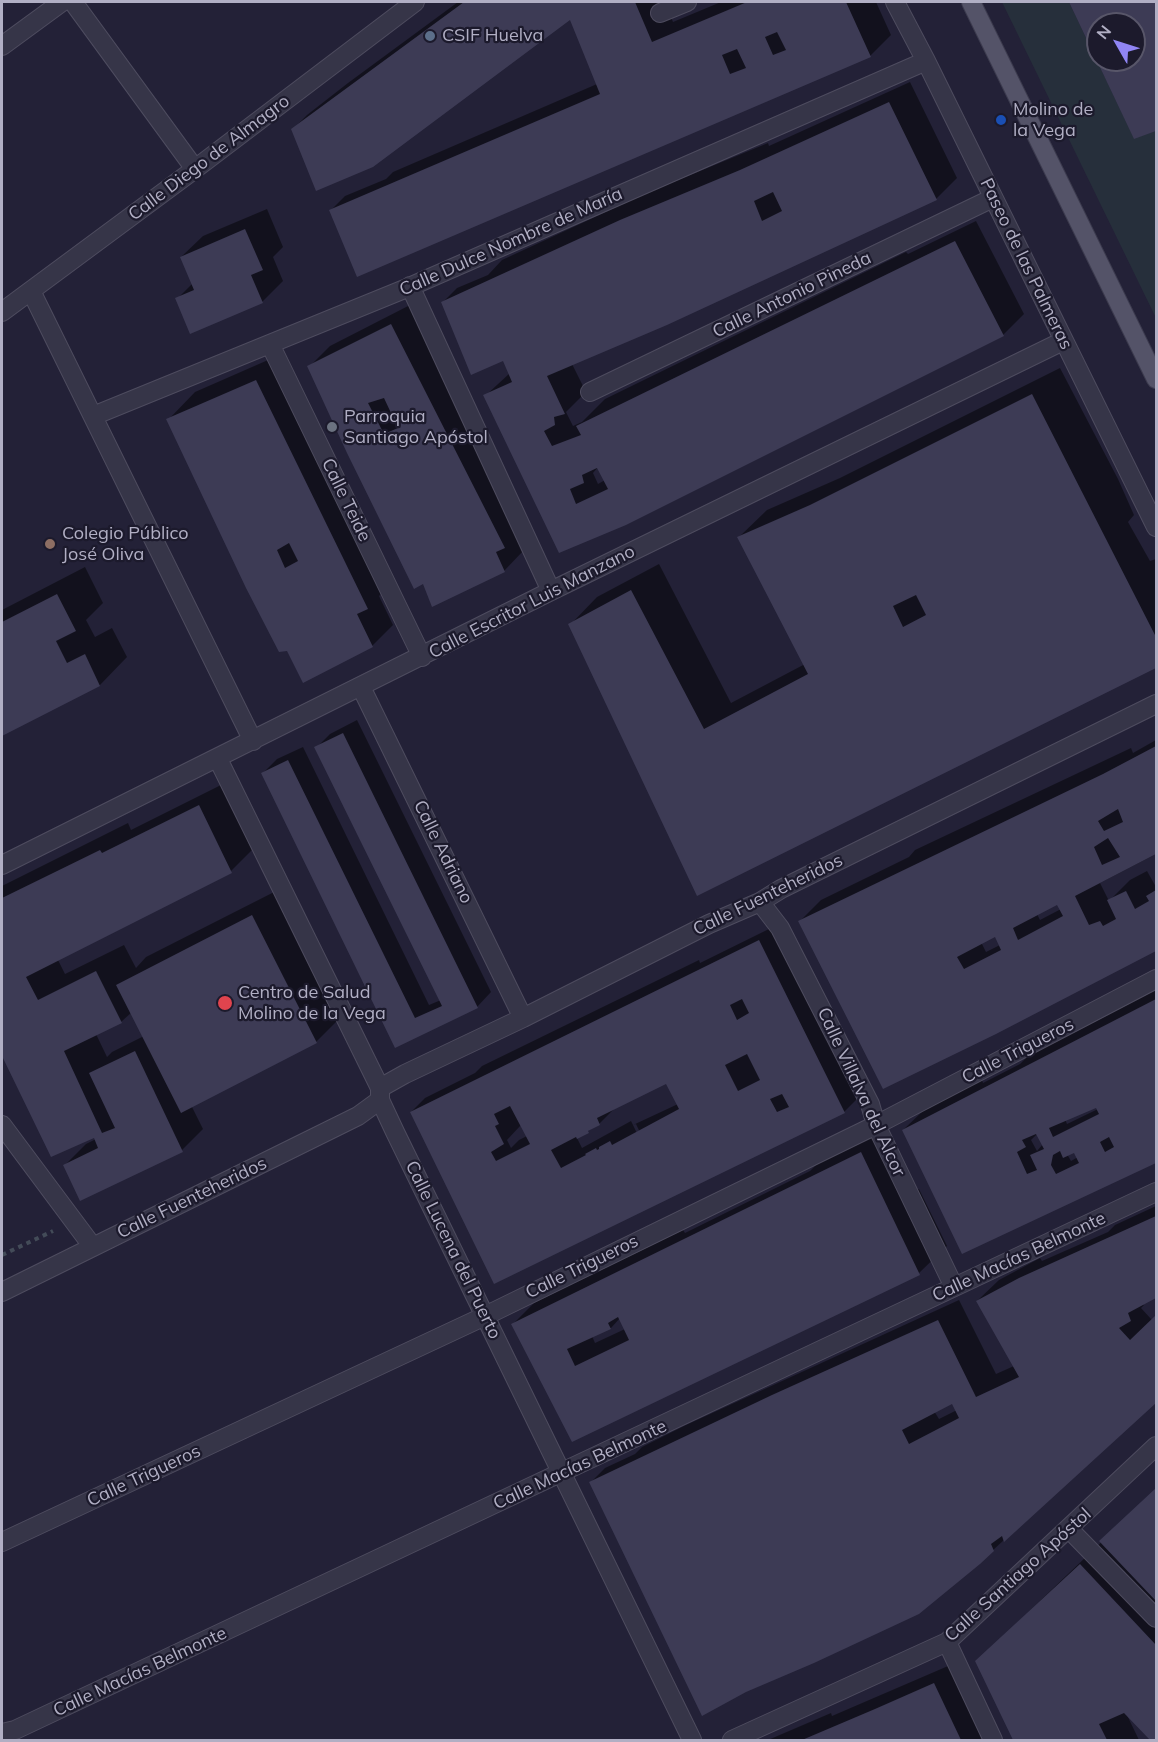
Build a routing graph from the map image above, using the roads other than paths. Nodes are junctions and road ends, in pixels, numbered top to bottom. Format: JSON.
{"nodes":[{"id":1,"x":62,"y":2,"type":"edge"},
{"id":2,"x":73,"y":2,"type":"edge"},
{"id":3,"x":415,"y":2,"type":"edge"},
{"id":4,"x":687,"y":2,"type":"edge"},
{"id":5,"x":895,"y":2,"type":"edge"},
{"id":6,"x":971,"y":2,"type":"edge"},
{"id":7,"x":660,"y":13,"type":"dead end"},
{"id":8,"x":2,"y":46,"type":"edge"},
{"id":9,"x":926,"y":61,"type":"junction"},
{"id":10,"x":195,"y":169,"type":"junction"},
{"id":11,"x":993,"y":198,"type":"junction"},
{"id":12,"x":410,"y":286,"type":"junction"},
{"id":13,"x":31,"y":291,"type":"junction"},
{"id":14,"x":2,"y":312,"type":"edge"},
{"id":15,"x":1063,"y":340,"type":"junction"},
{"id":16,"x":270,"y":344,"type":"junction"},
{"id":17,"x":1156,"y":379,"type":"edge"},
{"id":18,"x":590,"y":392,"type":"dead end"},
{"id":19,"x":93,"y":416,"type":"junction"},
{"id":20,"x":1156,"y":527,"type":"edge"},
{"id":21,"x":551,"y":591,"type":"junction"},
{"id":22,"x":422,"y":657,"type":"junction"},
{"id":23,"x":361,"y":687,"type":"junction"},
{"id":24,"x":1156,"y":704,"type":"edge"},
{"id":25,"x":254,"y":741,"type":"junction"},
{"id":26,"x":218,"y":759,"type":"junction"},
{"id":27,"x":2,"y":865,"type":"edge"},
{"id":28,"x":760,"y":902,"type":"junction"},
{"id":29,"x":1156,"y":979,"type":"edge"},
{"id":30,"x":524,"y":1018,"type":"junction"},
{"id":31,"x":380,"y":1094,"type":"junction"},
{"id":32,"x":2,"y":1125,"type":"edge"},
{"id":33,"x":876,"y":1125,"type":"junction"},
{"id":34,"x":1156,"y":1192,"type":"edge"},
{"id":35,"x":93,"y":1247,"type":"junction"},
{"id":36,"x":954,"y":1287,"type":"junction"},
{"id":37,"x":2,"y":1292,"type":"edge"},
{"id":38,"x":485,"y":1316,"type":"junction"},
{"id":39,"x":1156,"y":1446,"type":"edge"},
{"id":40,"x":561,"y":1474,"type":"junction"},
{"id":41,"x":1070,"y":1529,"type":"junction"},
{"id":42,"x":2,"y":1542,"type":"edge"},
{"id":43,"x":1156,"y":1618,"type":"edge"},
{"id":44,"x":947,"y":1642,"type":"junction"},
{"id":45,"x":2,"y":1733,"type":"edge"},
{"id":46,"x":692,"y":1740,"type":"edge"},
{"id":47,"x":732,"y":1740,"type":"edge"},
{"id":48,"x":993,"y":1740,"type":"edge"}],
"edges":[{"from":1,"to":8,"type":"street"},
{"from":2,"to":10,"type":"street"},
{"from":3,"to":10,"type":"street","name":"Calle Diego de Almagro"},
{"from":4,"to":7,"type":"street"},
{"from":5,"to":9,"type":"street","name":"Paseo de las Palmeras"},
{"from":6,"to":17,"type":"main road"},
{"from":9,"to":11,"type":"street","name":"Paseo de las Palmeras"},
{"from":9,"to":12,"type":"street","name":"Calle Dulce Nombre de María"},
{"from":10,"to":13,"type":"street","name":"Calle Diego de Almagro"},
{"from":11,"to":15,"type":"street","name":"Paseo de las Palmeras"},
{"from":11,"to":18,"type":"street","name":"Calle Antonio Pineda"},
{"from":12,"to":16,"type":"street","name":"Calle Dulce Nombre de María"},
{"from":12,"to":21,"type":"street"},
{"from":13,"to":14,"type":"street","name":"Calle Diego de Almagro"},
{"from":13,"to":19,"type":"street"},
{"from":15,"to":20,"type":"street","name":"Paseo de las Palmeras"},
{"from":15,"to":21,"type":"street","name":"Calle Escritor Luis Manzano"},
{"from":16,"to":19,"type":"street","name":"Calle Dulce Nombre de María"},
{"from":16,"to":22,"type":"street","name":"Calle Teide"},
{"from":19,"to":25,"type":"street"},
{"from":21,"to":22,"type":"street","name":"Calle Escritor Luis Manzano"},
{"from":22,"to":23,"type":"street","name":"Calle Escritor Luis Manzano"},
{"from":23,"to":25,"type":"street","name":"Calle Escritor Luis Manzano"},
{"from":23,"to":30,"type":"street","name":"Calle Adriano"},
{"from":24,"to":28,"type":"street","name":"Calle Fuenteheridos"},
{"from":25,"to":26,"type":"street","name":"Calle Escritor Luis Manzano"},
{"from":26,"to":27,"type":"street","name":"Calle Escritor Luis Manzano"},
{"from":26,"to":31,"type":"street","name":"Calle Lucena del Puerto"},
{"from":28,"to":30,"type":"street","name":"Calle Fuenteheridos"},
{"from":28,"to":33,"type":"street","name":"Calle Villalva del Alcor"},
{"from":29,"to":33,"type":"street","name":"Calle Trigueros"},
{"from":30,"to":31,"type":"street","name":"Calle Fuenteheridos"},
{"from":31,"to":35,"type":"street","name":"Calle Fuenteheridos"},
{"from":31,"to":38,"type":"street","name":"Calle Lucena del Puerto"},
{"from":32,"to":35,"type":"street"},
{"from":33,"to":36,"type":"street","name":"Calle Villalva del Alcor"},
{"from":33,"to":38,"type":"street","name":"Calle Trigueros"},
{"from":34,"to":36,"type":"street","name":"Calle Macías Belmonte"},
{"from":35,"to":37,"type":"street","name":"Calle Fuenteheridos"},
{"from":36,"to":40,"type":"street","name":"Calle Macías Belmonte"},
{"from":38,"to":40,"type":"street","name":"Calle Lucena del Puerto"},
{"from":38,"to":42,"type":"street","name":"Calle Trigueros"},
{"from":39,"to":41,"type":"street","name":"Calle Santiago Apóstol"},
{"from":40,"to":45,"type":"street","name":"Calle Macías Belmonte"},
{"from":40,"to":46,"type":"street","name":"Calle Lucena del Puerto"},
{"from":41,"to":43,"type":"street"},
{"from":41,"to":44,"type":"street","name":"Calle Santiago Apóstol"},
{"from":44,"to":47,"type":"street","name":"Calle Santiago Apóstol"},
{"from":44,"to":48,"type":"street"}]}
